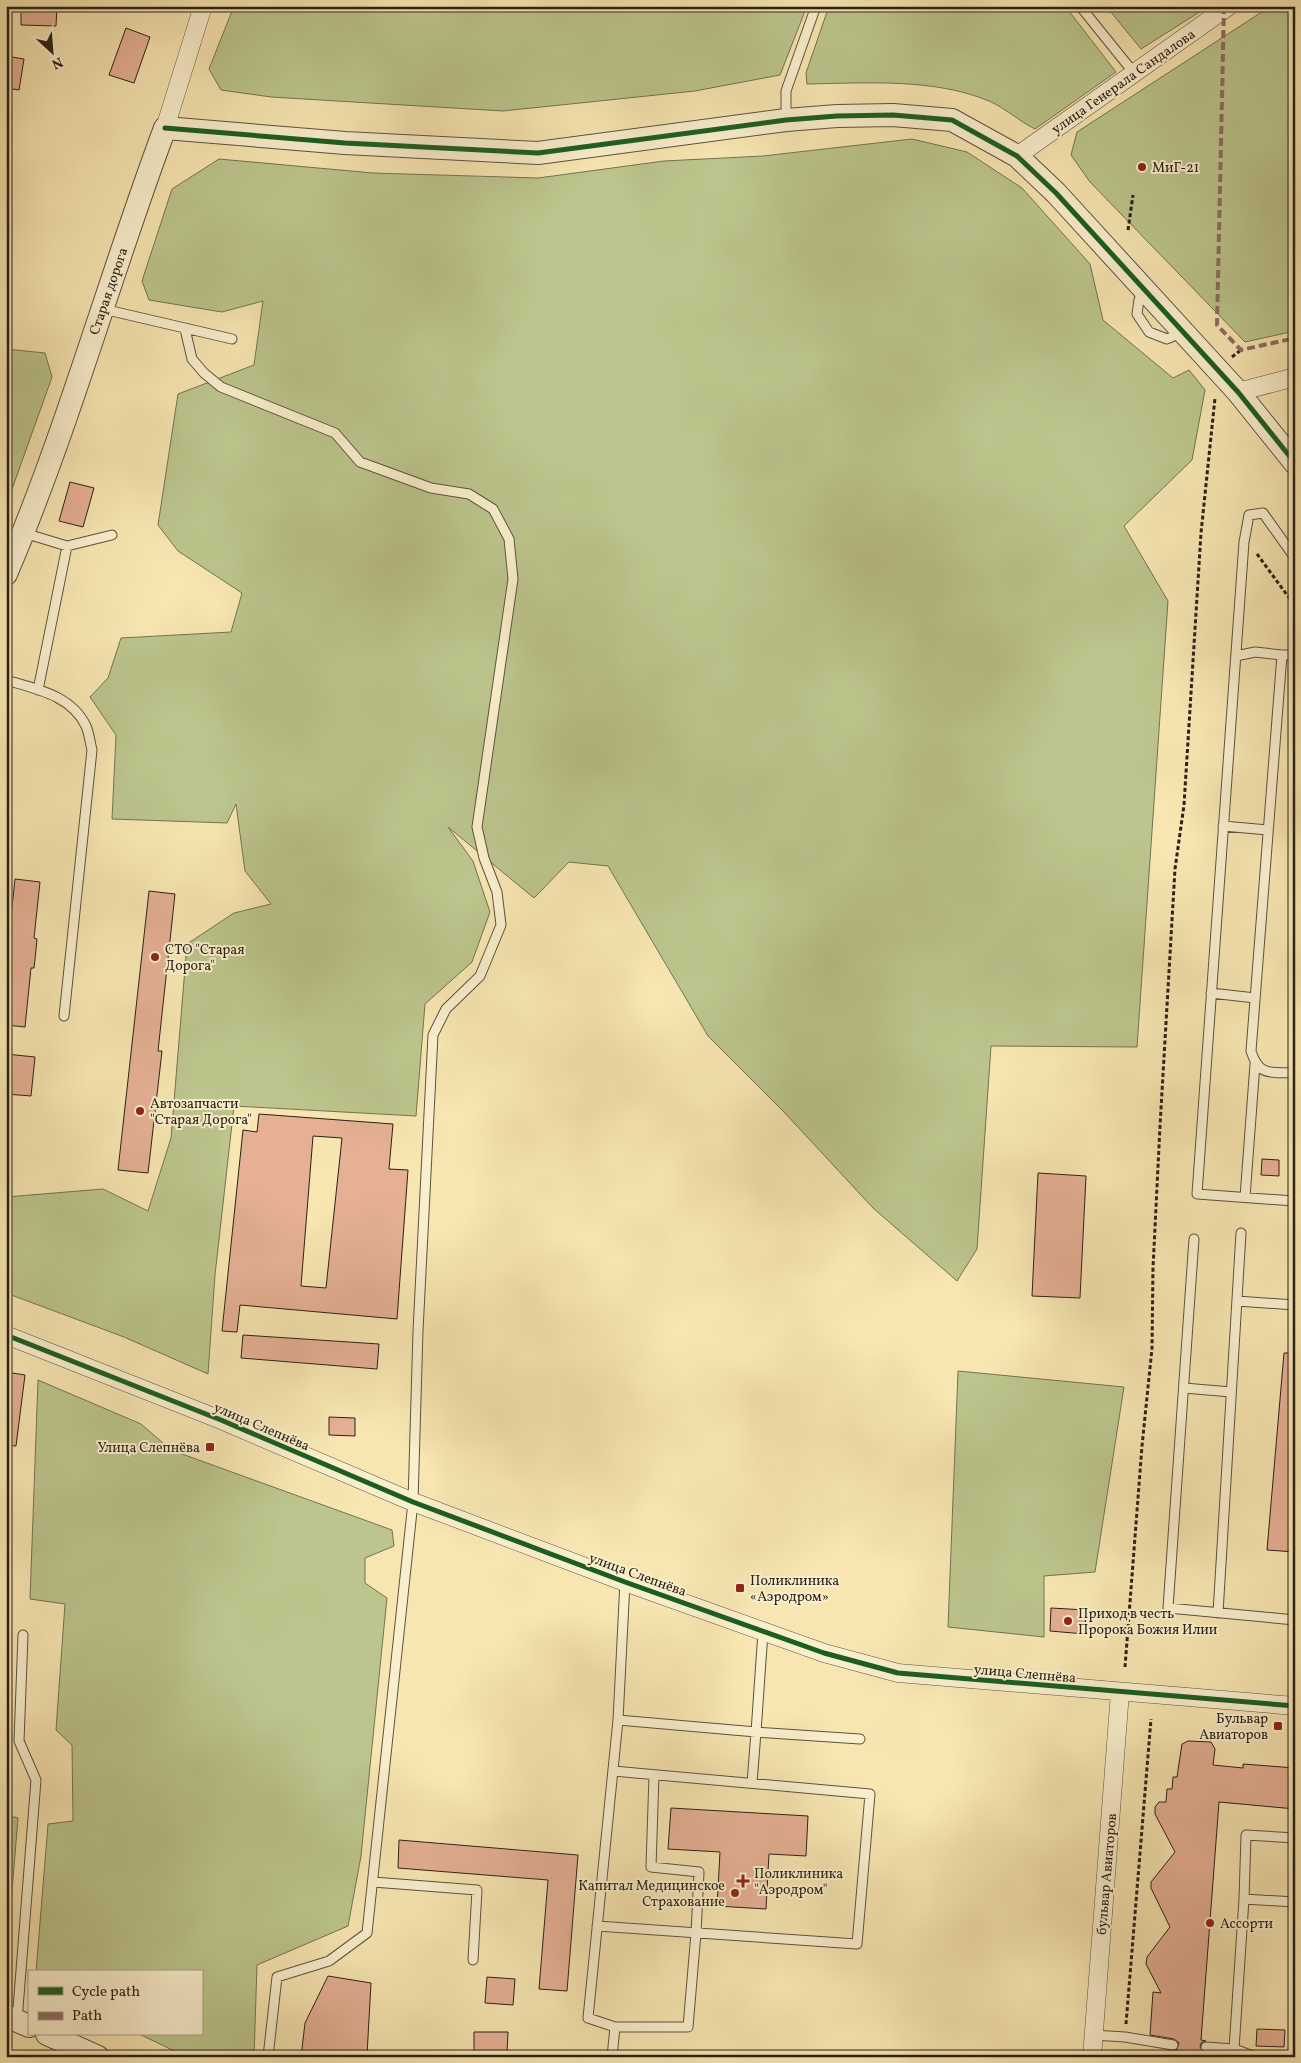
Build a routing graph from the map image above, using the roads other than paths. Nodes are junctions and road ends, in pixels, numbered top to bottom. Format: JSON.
{"nodes":[{"id":1,"x":203,"y":6,"type":"edge"},
{"id":2,"x":816,"y":6,"type":"edge"},
{"id":3,"x":1080,"y":6,"type":"edge"},
{"id":4,"x":1229,"y":6,"type":"edge"},
{"id":5,"x":1134,"y":73,"type":"junction"},
{"id":6,"x":786,"y":120,"type":"junction"},
{"id":7,"x":165,"y":128,"type":"junction"},
{"id":8,"x":1018,"y":156,"type":"junction"},
{"id":9,"x":102,"y":309,"type":"junction"},
{"id":10,"x":185,"y":329,"type":"junction"},
{"id":11,"x":232,"y":339,"type":"dead end"},
{"id":12,"x":1295,"y":377,"type":"edge"},
{"id":13,"x":1238,"y":392,"type":"junction"},
{"id":14,"x":1295,"y":463,"type":"edge"},
{"id":15,"x":24,"y":533,"type":"junction"},
{"id":16,"x":112,"y":535,"type":"dead end"},
{"id":17,"x":66,"y":546,"type":"junction"},
{"id":18,"x":1295,"y":558,"type":"edge"},
{"id":19,"x":6,"y":574,"type":"edge"},
{"id":20,"x":1282,"y":655,"type":"junction"},
{"id":21,"x":1295,"y":655,"type":"edge"},
{"id":22,"x":1236,"y":656,"type":"junction"},
{"id":23,"x":6,"y":680,"type":"edge"},
{"id":24,"x":38,"y":690,"type":"junction"},
{"id":25,"x":1223,"y":826,"type":"junction"},
{"id":26,"x":1268,"y":830,"type":"junction"},
{"id":27,"x":1211,"y":993,"type":"junction"},
{"id":28,"x":1255,"y":998,"type":"junction"},
{"id":29,"x":64,"y":1016,"type":"dead end"},
{"id":30,"x":1255,"y":1064,"type":"junction"},
{"id":31,"x":1295,"y":1073,"type":"edge"},
{"id":32,"x":1295,"y":1194,"type":"edge"},
{"id":33,"x":1245,"y":1197,"type":"junction"},
{"id":34,"x":1241,"y":1233,"type":"dead end"},
{"id":35,"x":1194,"y":1239,"type":"dead end"},
{"id":36,"x":1237,"y":1301,"type":"junction"},
{"id":37,"x":1295,"y":1305,"type":"edge"},
{"id":38,"x":6,"y":1335,"type":"edge"},
{"id":39,"x":1184,"y":1388,"type":"junction"},
{"id":40,"x":1231,"y":1392,"type":"junction"},
{"id":41,"x":413,"y":1502,"type":"junction"},
{"id":42,"x":625,"y":1582,"type":"junction"},
{"id":43,"x":1218,"y":1612,"type":"junction"},
{"id":44,"x":1295,"y":1620,"type":"edge"},
{"id":45,"x":762,"y":1632,"type":"junction"},
{"id":46,"x":23,"y":1635,"type":"dead end"},
{"id":47,"x":1120,"y":1692,"type":"junction"},
{"id":48,"x":1295,"y":1706,"type":"edge"},
{"id":49,"x":618,"y":1720,"type":"junction"},
{"id":50,"x":756,"y":1732,"type":"junction"},
{"id":51,"x":860,"y":1739,"type":"dead end"},
{"id":52,"x":613,"y":1771,"type":"junction"},
{"id":53,"x":654,"y":1774,"type":"junction"},
{"id":54,"x":752,"y":1783,"type":"junction"},
{"id":55,"x":1295,"y":1838,"type":"edge"},
{"id":56,"x":373,"y":1882,"type":"junction"},
{"id":57,"x":1244,"y":1899,"type":"junction"},
{"id":58,"x":1295,"y":1902,"type":"edge"},
{"id":59,"x":597,"y":1926,"type":"junction"},
{"id":60,"x":696,"y":1933,"type":"junction"},
{"id":61,"x":473,"y":1960,"type":"dead end"},
{"id":62,"x":17,"y":2021,"type":"edge"},
{"id":63,"x":615,"y":2027,"type":"junction"},
{"id":64,"x":1093,"y":2035,"type":"junction"},
{"id":65,"x":51,"y":2036,"type":"edge"},
{"id":66,"x":1174,"y":2045,"type":"dead end"},
{"id":67,"x":1206,"y":2047,"type":"dead end"},
{"id":68,"x":1234,"y":2049,"type":"junction"},
{"id":69,"x":98,"y":2057,"type":"edge"},
{"id":70,"x":268,"y":2057,"type":"edge"},
{"id":71,"x":612,"y":2057,"type":"edge"},
{"id":72,"x":1092,"y":2057,"type":"edge"},
{"id":73,"x":1256,"y":2057,"type":"edge"}],
"edges":[{"from":1,"to":7,"type":"street","name":"Старая дорога"},
{"from":2,"to":6,"type":"lane"},
{"from":3,"to":5,"type":"lane"},
{"from":4,"to":5,"type":"street","name":"улица Генерала Сандалова"},
{"from":5,"to":8,"type":"street","name":"улица Генерала Сандалова"},
{"from":6,"to":7,"type":"street"},
{"from":6,"to":8,"type":"street"},
{"from":7,"to":9,"type":"street","name":"Старая дорога"},
{"from":8,"to":13,"type":"street"},
{"from":9,"to":10,"type":"lane"},
{"from":9,"to":15,"type":"street","name":"Старая дорога"},
{"from":10,"to":11,"type":"lane"},
{"from":10,"to":41,"type":"lane"},
{"from":12,"to":13,"type":"street"},
{"from":13,"to":14,"type":"street"},
{"from":15,"to":17,"type":"lane"},
{"from":15,"to":19,"type":"street","name":"Старая дорога"},
{"from":16,"to":17,"type":"lane"},
{"from":17,"to":24,"type":"lane"},
{"from":18,"to":22,"type":"lane"},
{"from":20,"to":21,"type":"lane"},
{"from":20,"to":22,"type":"lane"},
{"from":20,"to":26,"type":"lane"},
{"from":22,"to":25,"type":"lane"},
{"from":23,"to":24,"type":"lane"},
{"from":24,"to":29,"type":"lane"},
{"from":25,"to":26,"type":"lane"},
{"from":25,"to":27,"type":"lane"},
{"from":26,"to":28,"type":"lane"},
{"from":27,"to":28,"type":"lane"},
{"from":27,"to":33,"type":"lane"},
{"from":28,"to":30,"type":"lane"},
{"from":30,"to":31,"type":"lane"},
{"from":30,"to":33,"type":"lane"},
{"from":32,"to":33,"type":"lane"},
{"from":34,"to":36,"type":"lane"},
{"from":35,"to":39,"type":"lane"},
{"from":36,"to":37,"type":"lane"},
{"from":36,"to":40,"type":"lane"},
{"from":38,"to":41,"type":"street","name":"улица Слепнёва"},
{"from":39,"to":40,"type":"lane"},
{"from":39,"to":43,"type":"lane"},
{"from":40,"to":43,"type":"lane"},
{"from":41,"to":42,"type":"street","name":"улица Слепнёва"},
{"from":41,"to":56,"type":"lane"},
{"from":42,"to":45,"type":"street","name":"улица Слепнёва"},
{"from":42,"to":49,"type":"lane"},
{"from":43,"to":44,"type":"lane"},
{"from":45,"to":47,"type":"street","name":"улица Слепнёва"},
{"from":45,"to":50,"type":"lane"},
{"from":46,"to":62,"type":"lane"},
{"from":47,"to":48,"type":"street","name":"улица Слепнёва"},
{"from":47,"to":64,"type":"street","name":"бульвар Авиаторов"},
{"from":49,"to":50,"type":"lane"},
{"from":49,"to":52,"type":"lane"},
{"from":50,"to":51,"type":"lane"},
{"from":50,"to":54,"type":"lane"},
{"from":52,"to":53,"type":"lane"},
{"from":52,"to":59,"type":"lane"},
{"from":53,"to":54,"type":"lane"},
{"from":53,"to":60,"type":"lane"},
{"from":54,"to":60,"type":"lane"},
{"from":55,"to":57,"type":"lane"},
{"from":56,"to":61,"type":"lane"},
{"from":56,"to":70,"type":"lane"},
{"from":57,"to":58,"type":"lane"},
{"from":57,"to":68,"type":"lane"},
{"from":59,"to":60,"type":"lane"},
{"from":59,"to":63,"type":"lane"},
{"from":60,"to":63,"type":"lane"},
{"from":63,"to":71,"type":"lane"},
{"from":64,"to":66,"type":"lane"},
{"from":64,"to":72,"type":"street","name":"бульвар Авиаторов"},
{"from":65,"to":69,"type":"street"},
{"from":67,"to":68,"type":"lane"},
{"from":68,"to":73,"type":"lane"}]}
